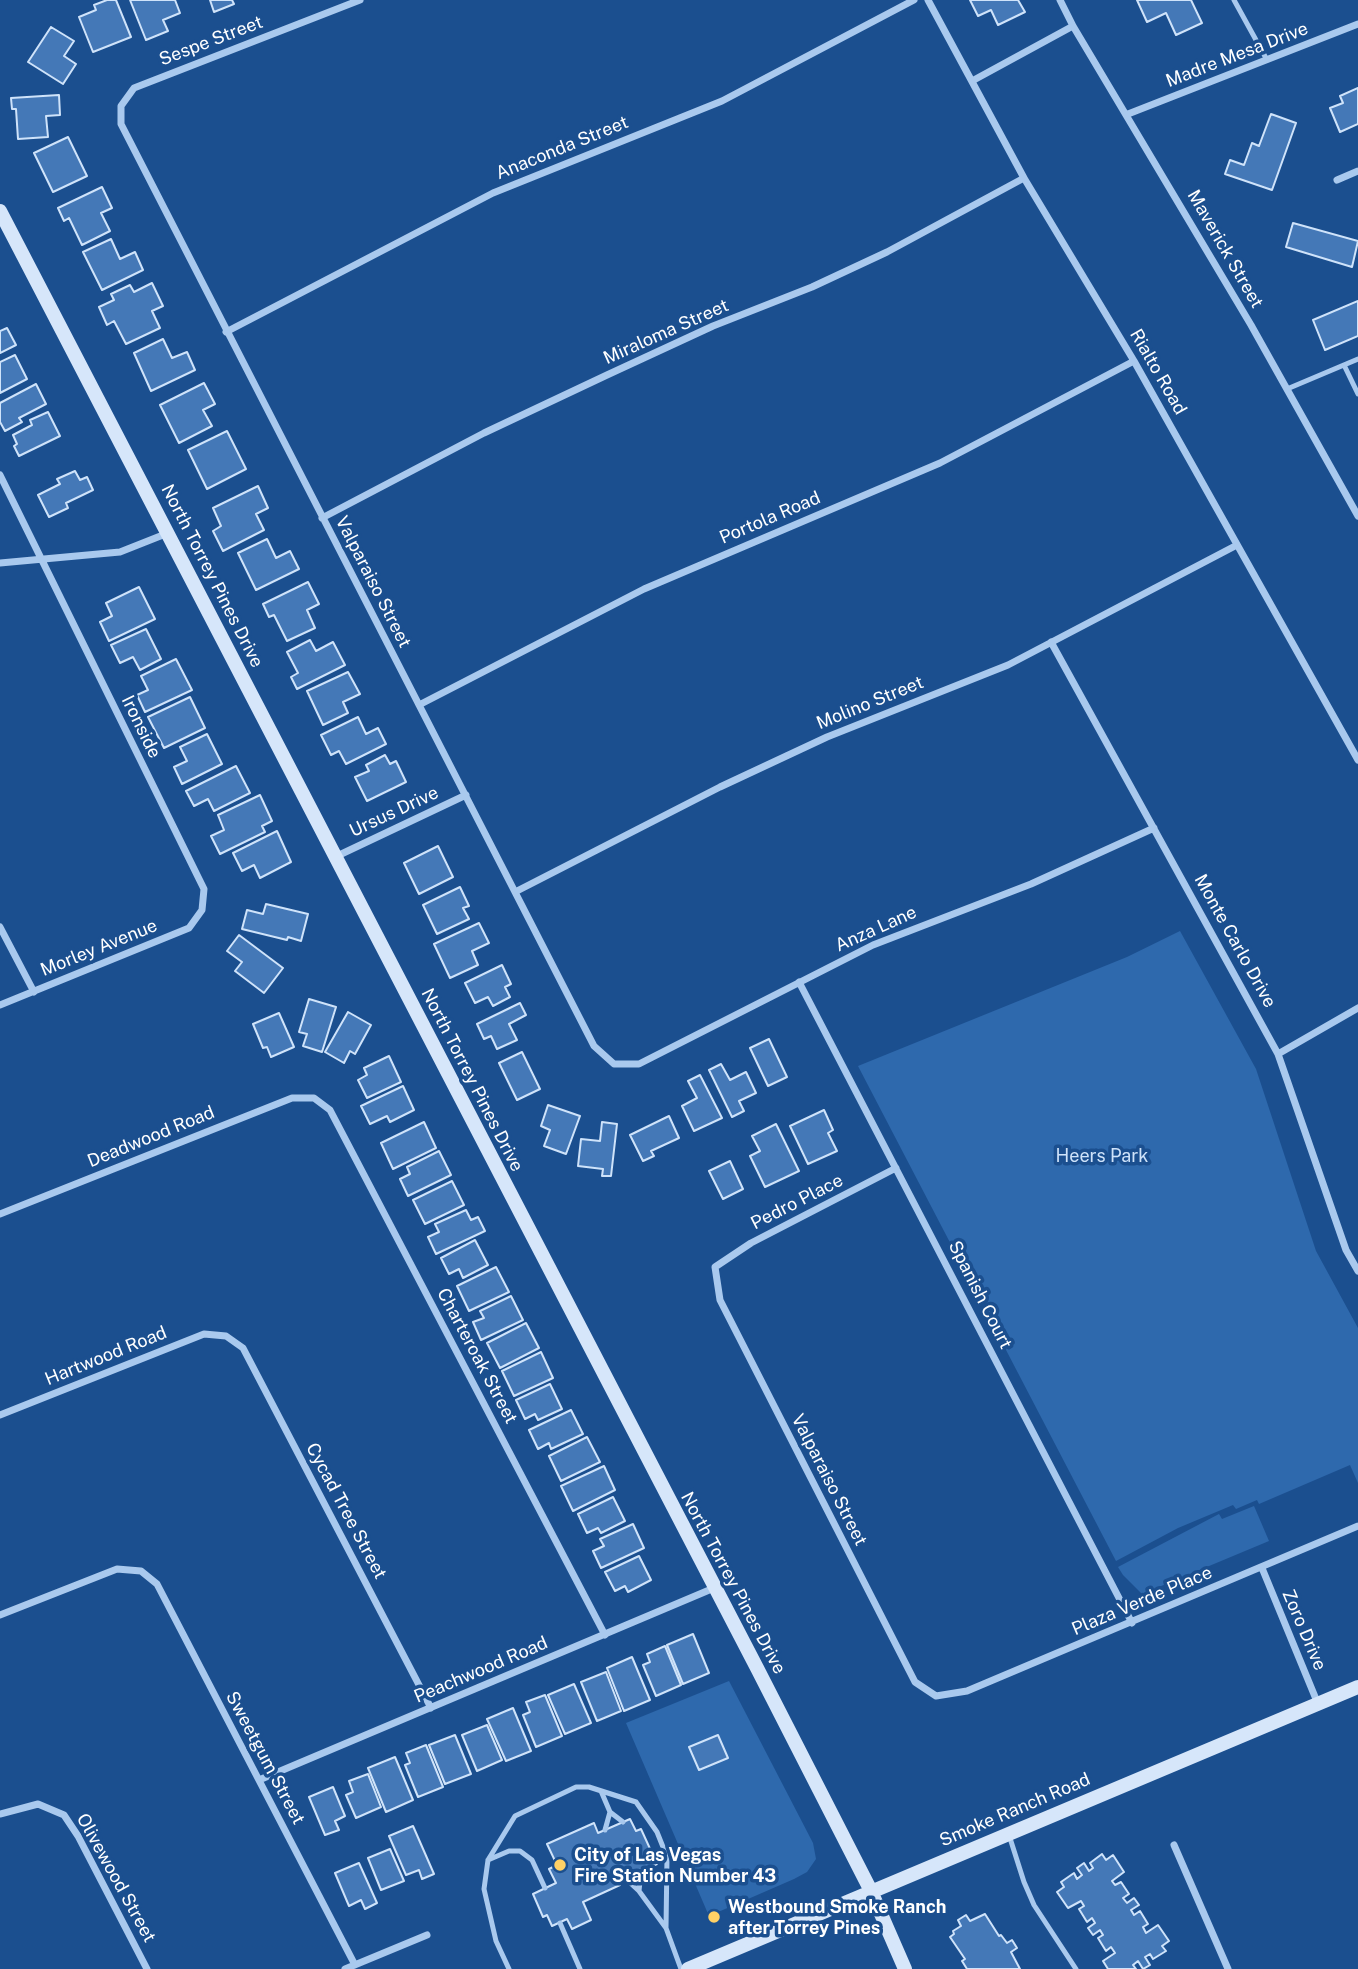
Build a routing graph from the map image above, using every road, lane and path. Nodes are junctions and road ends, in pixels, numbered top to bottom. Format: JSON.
{"nodes":[{"id":1,"x":360,"y":0,"type":"edge"},
{"id":2,"x":914,"y":0,"type":"edge"},
{"id":3,"x":928,"y":0,"type":"edge"},
{"id":4,"x":1060,"y":0,"type":"edge"},
{"id":5,"x":1234,"y":0,"type":"edge"},
{"id":6,"x":1358,"y":24,"type":"edge"},
{"id":7,"x":1073,"y":26,"type":"junction"},
{"id":8,"x":1267,"y":60,"type":"junction"},
{"id":9,"x":972,"y":81,"type":"junction"},
{"id":10,"x":121,"y":106,"type":"joint"},
{"id":11,"x":1128,"y":114,"type":"junction"},
{"id":12,"x":1358,"y":171,"type":"edge"},
{"id":13,"x":1024,"y":178,"type":"junction"},
{"id":14,"x":1337,"y":180,"type":"dead end"},
{"id":15,"x":0,"y":211,"type":"edge"},
{"id":16,"x":226,"y":332,"type":"junction"},
{"id":17,"x":1358,"y":359,"type":"edge"},
{"id":18,"x":1134,"y":360,"type":"junction"},
{"id":19,"x":1343,"y":365,"type":"junction"},
{"id":20,"x":1287,"y":389,"type":"junction"},
{"id":21,"x":1358,"y":394,"type":"edge"},
{"id":22,"x":0,"y":475,"type":"edge"},
{"id":23,"x":1358,"y":516,"type":"edge"},
{"id":24,"x":322,"y":518,"type":"junction"},
{"id":25,"x":168,"y":533,"type":"junction"},
{"id":26,"x":1237,"y":545,"type":"junction"},
{"id":27,"x":41,"y":561,"type":"junction"},
{"id":28,"x":0,"y":563,"type":"edge"},
{"id":29,"x":1051,"y":642,"type":"junction"},
{"id":30,"x":419,"y":705,"type":"junction"},
{"id":31,"x":1358,"y":760,"type":"edge"},
{"id":32,"x":466,"y":795,"type":"junction"},
{"id":33,"x":1154,"y":828,"type":"junction"},
{"id":34,"x":335,"y":858,"type":"junction"},
{"id":35,"x":515,"y":892,"type":"junction"},
{"id":36,"x":202,"y":910,"type":"joint"},
{"id":37,"x":0,"y":927,"type":"edge"},
{"id":38,"x":799,"y":982,"type":"junction"},
{"id":39,"x":34,"y":992,"type":"junction"},
{"id":40,"x":0,"y":1005,"type":"edge"},
{"id":41,"x":1358,"y":1008,"type":"edge"},
{"id":42,"x":1278,"y":1054,"type":"junction"},
{"id":43,"x":614,"y":1064,"type":"joint"},
{"id":44,"x":314,"y":1097,"type":"joint"},
{"id":45,"x":896,"y":1168,"type":"junction"},
{"id":46,"x":0,"y":1214,"type":"edge"},
{"id":47,"x":715,"y":1267,"type":"joint"},
{"id":48,"x":1358,"y":1271,"type":"edge"},
{"id":49,"x":226,"y":1336,"type":"joint"},
{"id":50,"x":0,"y":1415,"type":"edge"},
{"id":51,"x":1358,"y":1526,"type":"edge"},
{"id":52,"x":1262,"y":1568,"type":"junction"},
{"id":53,"x":714,"y":1588,"type":"junction"},
{"id":54,"x":0,"y":1615,"type":"edge"},
{"id":55,"x":1132,"y":1623,"type":"junction"},
{"id":56,"x":605,"y":1634,"type":"junction"},
{"id":57,"x":1358,"y":1687,"type":"edge"},
{"id":58,"x":936,"y":1696,"type":"joint"},
{"id":59,"x":1318,"y":1704,"type":"junction"},
{"id":60,"x":431,"y":1708,"type":"junction"},
{"id":61,"x":259,"y":1780,"type":"junction"},
{"id":62,"x":600,"y":1791,"type":"junction"},
{"id":63,"x":610,"y":1812,"type":"junction"},
{"id":64,"x":0,"y":1814,"type":"edge"},
{"id":65,"x":623,"y":1822,"type":"dead end"},
{"id":66,"x":605,"y":1830,"type":"dead end"},
{"id":67,"x":1009,"y":1834,"type":"junction"},
{"id":68,"x":1174,"y":1845,"type":"dead end"},
{"id":69,"x":488,"y":1860,"type":"junction"},
{"id":70,"x":641,"y":1871,"type":"dead end"},
{"id":71,"x":625,"y":1878,"type":"dead end"},
{"id":72,"x":545,"y":1888,"type":"dead end"},
{"id":73,"x":639,"y":1891,"type":"junction"},
{"id":74,"x":871,"y":1892,"type":"junction"},
{"id":75,"x":560,"y":1923,"type":"dead end"},
{"id":76,"x":666,"y":1928,"type":"junction"},
{"id":77,"x":427,"y":1935,"type":"dead end"},
{"id":78,"x":355,"y":1965,"type":"junction"},
{"id":79,"x":147,"y":1969,"type":"edge"},
{"id":80,"x":345,"y":1969,"type":"edge"},
{"id":81,"x":509,"y":1969,"type":"edge"},
{"id":82,"x":580,"y":1969,"type":"edge"},
{"id":83,"x":681,"y":1969,"type":"edge"},
{"id":84,"x":688,"y":1969,"type":"edge"},
{"id":85,"x":905,"y":1969,"type":"edge"},
{"id":86,"x":1076,"y":1969,"type":"edge"},
{"id":87,"x":1228,"y":1969,"type":"edge"}],
"edges":[{"from":1,"to":10,"type":"street","name":"Sespe Street"},
{"from":2,"to":16,"type":"street","name":"Anaconda Street"},
{"from":3,"to":9,"type":"street","name":"Rialto Road"},
{"from":4,"to":7,"type":"street","name":"Maverick Street"},
{"from":5,"to":8,"type":"lane"},
{"from":6,"to":8,"type":"street","name":"Madre Mesa Drive"},
{"from":7,"to":9,"type":"street"},
{"from":7,"to":11,"type":"street","name":"Maverick Street"},
{"from":8,"to":11,"type":"street","name":"Madre Mesa Drive"},
{"from":9,"to":13,"type":"street","name":"Rialto Road"},
{"from":10,"to":16,"type":"street","name":"Valparaiso Street"},
{"from":11,"to":20,"type":"street","name":"Maverick Street"},
{"from":12,"to":14,"type":"street"},
{"from":13,"to":18,"type":"street","name":"Rialto Road"},
{"from":13,"to":24,"type":"street","name":"Miraloma Street"},
{"from":15,"to":25,"type":"main road","name":"North Torrey Pines Drive"},
{"from":16,"to":24,"type":"street","name":"Valparaiso Street"},
{"from":17,"to":19,"type":"lane"},
{"from":18,"to":26,"type":"street","name":"Rialto Road"},
{"from":18,"to":30,"type":"street","name":"Portola Road"},
{"from":19,"to":20,"type":"lane"},
{"from":19,"to":21,"type":"lane"},
{"from":20,"to":23,"type":"street","name":"Maverick Street"},
{"from":22,"to":27,"type":"street","name":"Ironside"},
{"from":24,"to":30,"type":"street","name":"Valparaiso Street"},
{"from":25,"to":27,"type":"street"},
{"from":25,"to":34,"type":"main road","name":"North Torrey Pines Drive"},
{"from":26,"to":29,"type":"street","name":"Molino Street"},
{"from":26,"to":31,"type":"street","name":"Rialto Road"},
{"from":27,"to":28,"type":"street"},
{"from":27,"to":36,"type":"street","name":"Ironside"},
{"from":29,"to":33,"type":"street","name":"Monte Carlo Drive"},
{"from":29,"to":35,"type":"street","name":"Molino Street"},
{"from":30,"to":32,"type":"street","name":"Valparaiso Street"},
{"from":32,"to":34,"type":"street","name":"Ursus Drive"},
{"from":32,"to":35,"type":"street","name":"Valparaiso Street"},
{"from":33,"to":38,"type":"street","name":"Anza Lane"},
{"from":33,"to":42,"type":"street","name":"Monte Carlo Drive"},
{"from":34,"to":53,"type":"main road","name":"North Torrey Pines Drive"},
{"from":35,"to":43,"type":"street","name":"Valparaiso Street"},
{"from":36,"to":39,"type":"street","name":"Morley Avenue"},
{"from":37,"to":39,"type":"street"},
{"from":38,"to":43,"type":"street","name":"Anza Lane"},
{"from":38,"to":45,"type":"street","name":"Spanish Court"},
{"from":39,"to":40,"type":"street","name":"Morley Avenue"},
{"from":41,"to":42,"type":"street"},
{"from":42,"to":48,"type":"street","name":"Monte Carlo Drive"},
{"from":44,"to":46,"type":"street","name":"Deadwood Road"},
{"from":44,"to":56,"type":"street","name":"Charteroak Street"},
{"from":45,"to":47,"type":"street","name":"Pedro Place"},
{"from":45,"to":55,"type":"street","name":"Spanish Court"},
{"from":47,"to":58,"type":"street","name":"Valparaiso Street"},
{"from":49,"to":50,"type":"street","name":"Hartwood Road"},
{"from":49,"to":60,"type":"street","name":"Cycad Tree Street"},
{"from":51,"to":52,"type":"street","name":"Plaza Verde Place"},
{"from":52,"to":55,"type":"street","name":"Plaza Verde Place"},
{"from":52,"to":59,"type":"street","name":"Zoro Drive"},
{"from":53,"to":56,"type":"street","name":"Peachwood Road"},
{"from":53,"to":74,"type":"main road","name":"North Torrey Pines Drive"},
{"from":54,"to":61,"type":"street","name":"Sweetgum Street"},
{"from":55,"to":58,"type":"street","name":"Plaza Verde Place"},
{"from":56,"to":60,"type":"street","name":"Peachwood Road"},
{"from":57,"to":59,"type":"main road","name":"Smoke Ranch Road"},
{"from":59,"to":67,"type":"main road","name":"Smoke Ranch Road"},
{"from":60,"to":61,"type":"street","name":"Peachwood Road"},
{"from":61,"to":78,"type":"street","name":"Sweetgum Street"},
{"from":62,"to":63,"type":"lane"},
{"from":62,"to":69,"type":"lane"},
{"from":62,"to":76,"type":"lane"},
{"from":63,"to":65,"type":"lane"},
{"from":63,"to":66,"type":"lane"},
{"from":64,"to":79,"type":"street","name":"Olivewood Street"},
{"from":67,"to":74,"type":"main road","name":"Smoke Ranch Road"},
{"from":67,"to":86,"type":"lane"},
{"from":68,"to":87,"type":"street"},
{"from":69,"to":72,"type":"lane"},
{"from":69,"to":81,"type":"lane"},
{"from":70,"to":73,"type":"lane"},
{"from":71,"to":73,"type":"lane"},
{"from":73,"to":76,"type":"lane"},
{"from":74,"to":84,"type":"main road","name":"Smoke Ranch Road"},
{"from":74,"to":85,"type":"main road","name":"North Torrey Pines Drive"},
{"from":75,"to":82,"type":"lane"},
{"from":76,"to":83,"type":"lane"},
{"from":77,"to":78,"type":"street"},
{"from":78,"to":80,"type":"street"}]}
